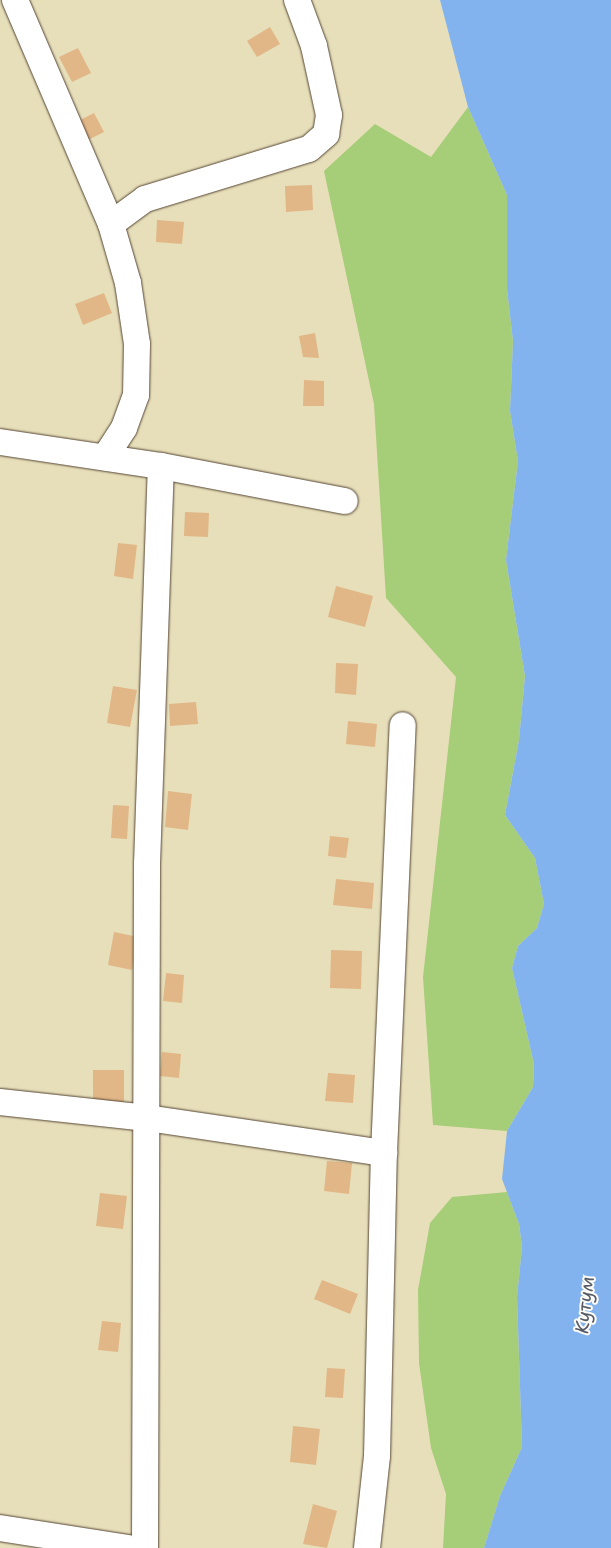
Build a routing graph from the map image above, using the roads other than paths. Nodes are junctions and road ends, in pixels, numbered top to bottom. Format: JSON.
{"nodes":[{"id":1,"x":15,"y":0,"type":"edge"},
{"id":2,"x":297,"y":0,"type":"edge"},
{"id":3,"x":110,"y":224,"type":"junction"},
{"id":4,"x":0,"y":442,"type":"edge"},
{"id":5,"x":105,"y":457,"type":"junction"},
{"id":6,"x":161,"y":466,"type":"junction"},
{"id":7,"x":345,"y":501,"type":"dead end"},
{"id":8,"x":403,"y":725,"type":"dead end"},
{"id":9,"x":0,"y":1102,"type":"edge"},
{"id":10,"x":147,"y":1118,"type":"junction"},
{"id":11,"x":384,"y":1153,"type":"junction"},
{"id":12,"x":0,"y":1528,"type":"edge"},
{"id":13,"x":128,"y":1548,"type":"edge"},
{"id":14,"x":145,"y":1548,"type":"edge"},
{"id":15,"x":367,"y":1548,"type":"edge"}],
"edges":[{"from":1,"to":3,"type":"street"},
{"from":2,"to":3,"type":"street"},
{"from":3,"to":5,"type":"street"},
{"from":4,"to":5,"type":"street"},
{"from":5,"to":6,"type":"street"},
{"from":6,"to":7,"type":"street"},
{"from":6,"to":10,"type":"street"},
{"from":8,"to":11,"type":"street"},
{"from":9,"to":10,"type":"street"},
{"from":10,"to":11,"type":"street"},
{"from":10,"to":14,"type":"street"},
{"from":11,"to":15,"type":"street"},
{"from":12,"to":13,"type":"street"}]}
